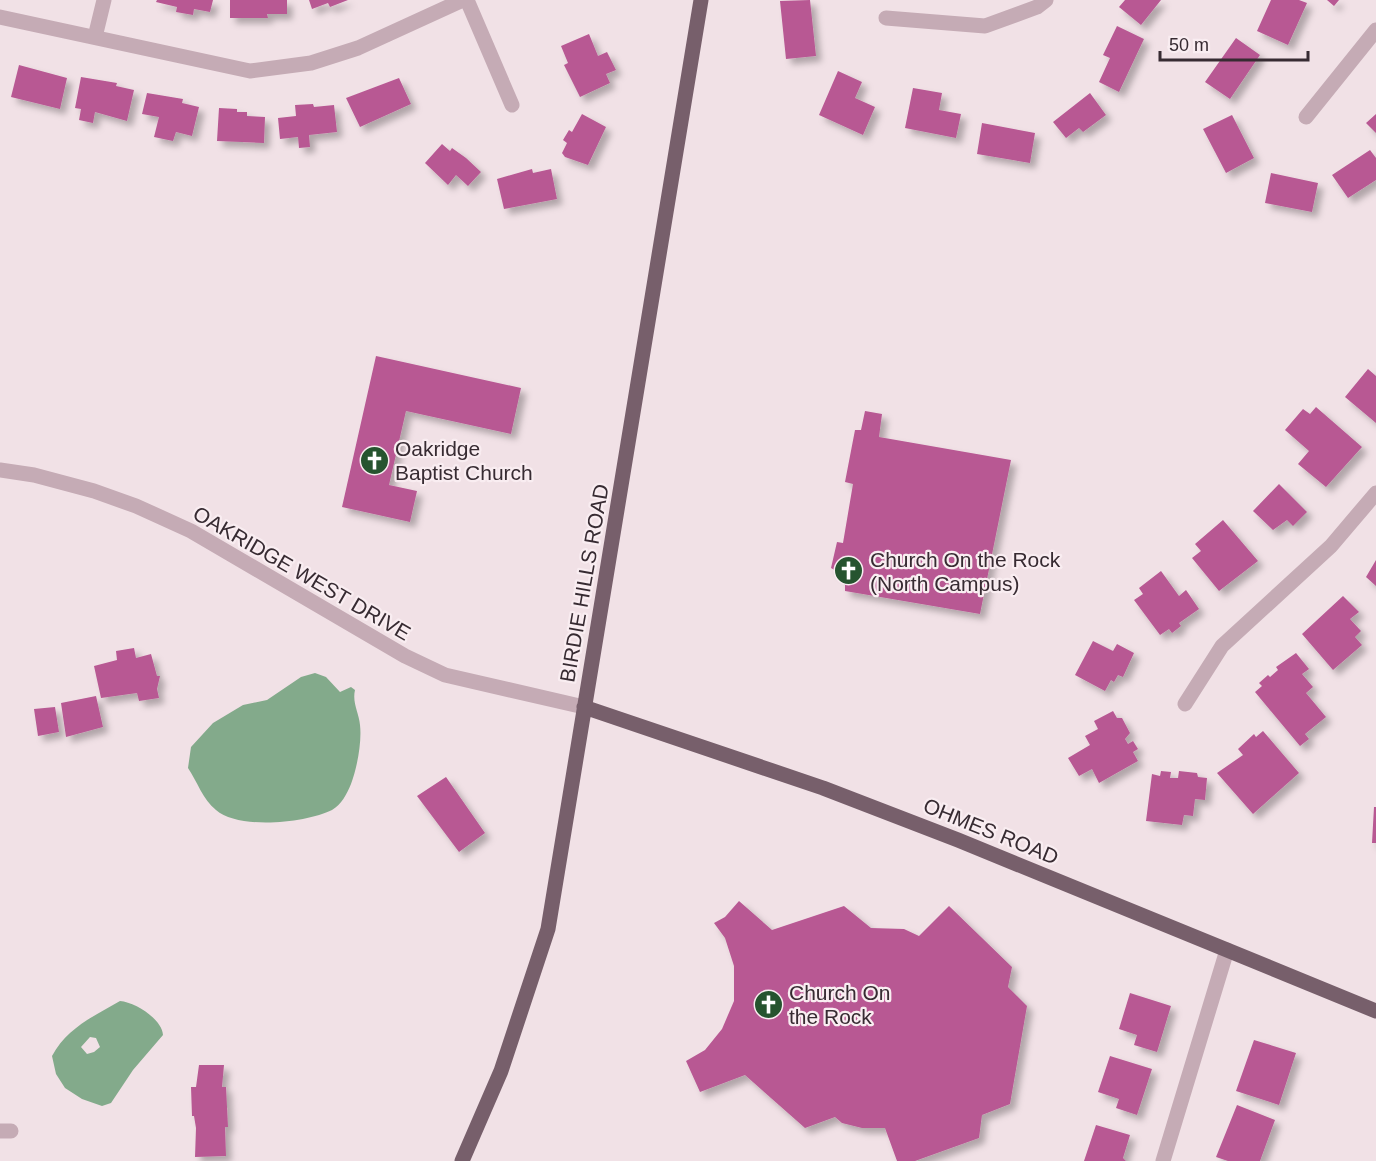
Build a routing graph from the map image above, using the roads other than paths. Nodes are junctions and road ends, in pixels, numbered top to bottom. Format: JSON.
{"nodes":[{"id":1,"x":104,"y":0,"type":"edge"},
{"id":2,"x":465,"y":0,"type":"edge"},
{"id":3,"x":701,"y":0,"type":"edge"},
{"id":4,"x":1046,"y":0,"type":"edge"},
{"id":5,"x":0,"y":17,"type":"edge"},
{"id":6,"x":886,"y":18,"type":"dead end"},
{"id":7,"x":1376,"y":30,"type":"edge"},
{"id":8,"x":95,"y":37,"type":"junction"},
{"id":9,"x":512,"y":105,"type":"dead end"},
{"id":10,"x":1306,"y":117,"type":"dead end"},
{"id":11,"x":0,"y":470,"type":"edge"},
{"id":12,"x":1376,"y":493,"type":"edge"},
{"id":13,"x":1185,"y":704,"type":"dead end"},
{"id":14,"x":584,"y":707,"type":"junction"},
{"id":15,"x":1227,"y":950,"type":"junction"},
{"id":16,"x":1376,"y":1011,"type":"edge"},
{"id":17,"x":462,"y":1161,"type":"edge"},
{"id":18,"x":1163,"y":1161,"type":"edge"}],
"edges":[{"from":1,"to":8,"type":"street"},
{"from":2,"to":8,"type":"street"},
{"from":2,"to":9,"type":"street"},
{"from":3,"to":14,"type":"main road","name":"BIRDIE HILLS ROAD"},
{"from":4,"to":6,"type":"street"},
{"from":5,"to":8,"type":"street"},
{"from":7,"to":10,"type":"street"},
{"from":11,"to":14,"type":"street","name":"OAKRIDGE WEST DRIVE"},
{"from":12,"to":13,"type":"street"},
{"from":14,"to":15,"type":"main road","name":"OHMES ROAD"},
{"from":14,"to":17,"type":"main road","name":"BIRDIE HILLS ROAD"},
{"from":15,"to":16,"type":"main road","name":"OHMES ROAD"},
{"from":15,"to":18,"type":"street"}]}
